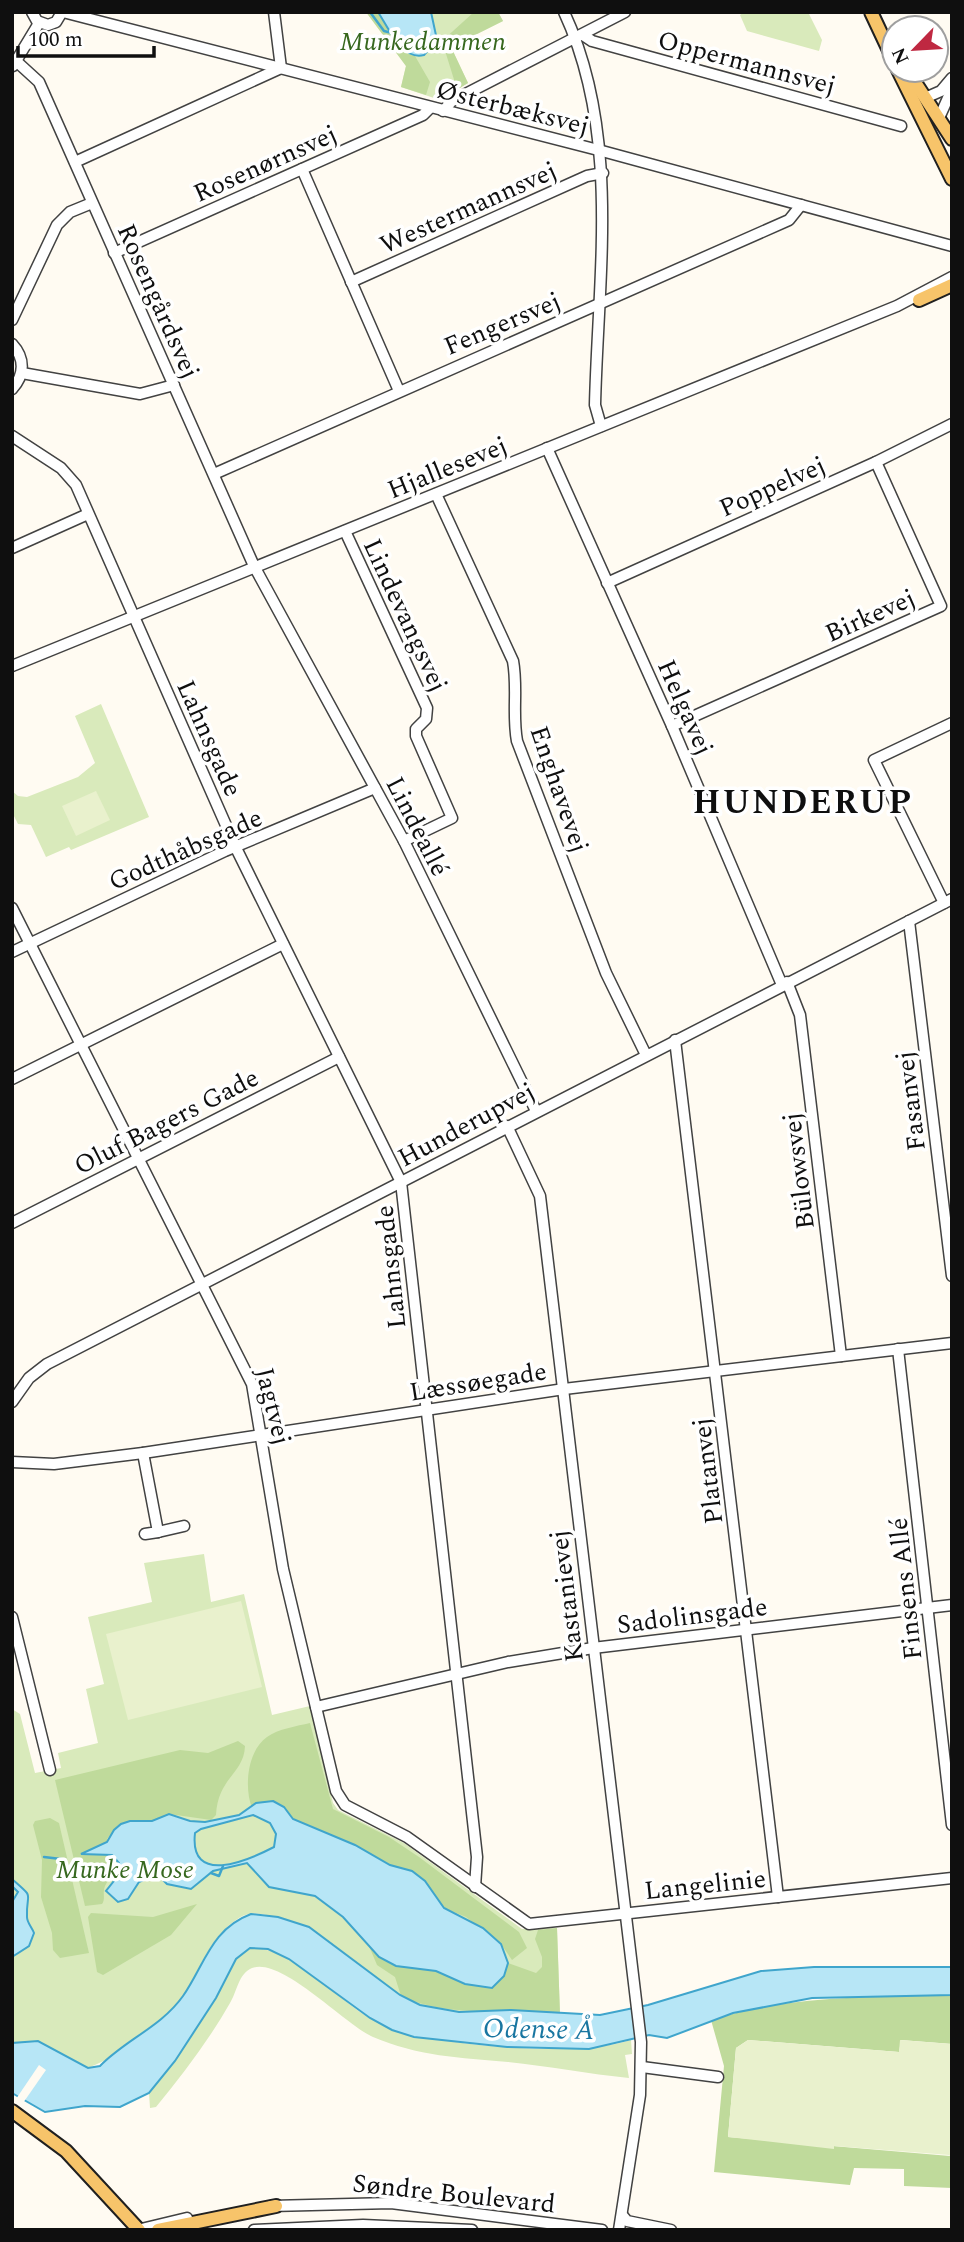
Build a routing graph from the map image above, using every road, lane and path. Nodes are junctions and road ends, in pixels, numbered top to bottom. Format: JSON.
{"nodes":[{"id":1,"x":32,"y":12,"type":"edge"},
{"id":2,"x":62,"y":12,"type":"edge"},
{"id":3,"x":274,"y":12,"type":"edge"},
{"id":4,"x":564,"y":12,"type":"edge"},
{"id":5,"x":625,"y":12,"type":"edge"},
{"id":6,"x":39,"y":23,"type":"junction"},
{"id":7,"x":580,"y":37,"type":"junction"},
{"id":8,"x":14,"y":63,"type":"edge"},
{"id":9,"x":281,"y":68,"type":"junction"},
{"id":10,"x":952,"y":78,"type":"edge"},
{"id":11,"x":905,"y":84,"type":"edge"},
{"id":12,"x":916,"y":84,"type":"edge"},
{"id":13,"x":952,"y":89,"type":"edge"},
{"id":14,"x":925,"y":98,"type":"junction"},
{"id":15,"x":430,"y":108,"type":"junction"},
{"id":16,"x":443,"y":111,"type":"junction"},
{"id":17,"x":939,"y":118,"type":"junction"},
{"id":18,"x":901,"y":126,"type":"dead end"},
{"id":19,"x":926,"y":129,"type":"junction"},
{"id":20,"x":952,"y":139,"type":"edge"},
{"id":21,"x":602,"y":151,"type":"junction"},
{"id":22,"x":952,"y":161,"type":"edge"},
{"id":23,"x":75,"y":162,"type":"junction"},
{"id":24,"x":302,"y":169,"type":"junction"},
{"id":25,"x":603,"y":173,"type":"junction"},
{"id":26,"x":952,"y":179,"type":"edge"},
{"id":27,"x":92,"y":203,"type":"junction"},
{"id":28,"x":802,"y":205,"type":"junction"},
{"id":29,"x":952,"y":246,"type":"edge"},
{"id":30,"x":114,"y":253,"type":"junction"},
{"id":31,"x":952,"y":278,"type":"edge"},
{"id":32,"x":351,"y":282,"type":"junction"},
{"id":33,"x":952,"y":285,"type":"edge"},
{"id":34,"x":952,"y":291,"type":"edge"},
{"id":35,"x":919,"y":300,"type":"junction"},
{"id":36,"x":597,"y":305,"type":"junction"},
{"id":37,"x":897,"y":306,"type":"junction"},
{"id":38,"x":12,"y":320,"type":"edge"},
{"id":39,"x":12,"y":344,"type":"edge"},
{"id":40,"x":22,"y":373,"type":"junction"},
{"id":41,"x":174,"y":385,"type":"junction"},
{"id":42,"x":12,"y":389,"type":"edge"},
{"id":43,"x":399,"y":391,"type":"junction"},
{"id":44,"x":952,"y":424,"type":"edge"},
{"id":45,"x":601,"y":426,"type":"junction"},
{"id":46,"x":12,"y":436,"type":"edge"},
{"id":47,"x":547,"y":448,"type":"junction"},
{"id":48,"x":876,"y":462,"type":"junction"},
{"id":49,"x":214,"y":474,"type":"junction"},
{"id":50,"x":436,"y":494,"type":"junction"},
{"id":51,"x":88,"y":514,"type":"junction"},
{"id":52,"x":345,"y":531,"type":"junction"},
{"id":53,"x":12,"y":548,"type":"edge"},
{"id":54,"x":254,"y":566,"type":"junction"},
{"id":55,"x":607,"y":583,"type":"junction"},
{"id":56,"x":133,"y":615,"type":"junction"},
{"id":57,"x":12,"y":666,"type":"edge"},
{"id":58,"x":952,"y":723,"type":"edge"},
{"id":59,"x":672,"y":726,"type":"junction"},
{"id":60,"x":375,"y":788,"type":"junction"},
{"id":61,"x":404,"y":841,"type":"junction"},
{"id":62,"x":236,"y":848,"type":"junction"},
{"id":63,"x":948,"y":901,"type":"edge"},
{"id":64,"x":12,"y":908,"type":"edge"},
{"id":65,"x":909,"y":921,"type":"junction"},
{"id":66,"x":28,"y":943,"type":"junction"},
{"id":67,"x":283,"y":944,"type":"junction"},
{"id":68,"x":12,"y":952,"type":"edge"},
{"id":69,"x":785,"y":983,"type":"junction"},
{"id":70,"x":675,"y":1040,"type":"junction"},
{"id":71,"x":80,"y":1045,"type":"junction"},
{"id":72,"x":646,"y":1055,"type":"junction"},
{"id":73,"x":339,"y":1057,"type":"junction"},
{"id":74,"x":12,"y":1079,"type":"edge"},
{"id":75,"x":536,"y":1111,"type":"junction"},
{"id":76,"x":507,"y":1126,"type":"junction"},
{"id":77,"x":139,"y":1158,"type":"junction"},
{"id":78,"x":401,"y":1182,"type":"junction"},
{"id":79,"x":12,"y":1223,"type":"edge"},
{"id":80,"x":952,"y":1276,"type":"edge"},
{"id":81,"x":202,"y":1284,"type":"junction"},
{"id":82,"x":952,"y":1343,"type":"edge"},
{"id":83,"x":898,"y":1349,"type":"junction"},
{"id":84,"x":841,"y":1356,"type":"junction"},
{"id":85,"x":716,"y":1371,"type":"junction"},
{"id":86,"x":564,"y":1389,"type":"junction"},
{"id":87,"x":12,"y":1402,"type":"edge"},
{"id":88,"x":426,"y":1410,"type":"junction"},
{"id":89,"x":262,"y":1436,"type":"junction"},
{"id":90,"x":143,"y":1453,"type":"junction"},
{"id":91,"x":12,"y":1462,"type":"edge"},
{"id":92,"x":184,"y":1526,"type":"dead end"},
{"id":93,"x":158,"y":1532,"type":"junction"},
{"id":94,"x":145,"y":1534,"type":"dead end"},
{"id":95,"x":952,"y":1605,"type":"edge"},
{"id":96,"x":928,"y":1608,"type":"junction"},
{"id":97,"x":12,"y":1617,"type":"edge"},
{"id":98,"x":747,"y":1629,"type":"junction"},
{"id":99,"x":593,"y":1648,"type":"junction"},
{"id":100,"x":457,"y":1673,"type":"junction"},
{"id":101,"x":316,"y":1707,"type":"junction"},
{"id":102,"x":50,"y":1770,"type":"dead end"},
{"id":103,"x":952,"y":1825,"type":"edge"},
{"id":104,"x":952,"y":1878,"type":"edge"},
{"id":105,"x":475,"y":1887,"type":"junction"},
{"id":106,"x":778,"y":1897,"type":"junction"},
{"id":107,"x":626,"y":1914,"type":"junction"},
{"id":108,"x":642,"y":2067,"type":"junction"},
{"id":109,"x":718,"y":2077,"type":"dead end"},
{"id":110,"x":12,"y":2111,"type":"edge"},
{"id":111,"x":276,"y":2206,"type":"junction"},
{"id":112,"x":622,"y":2215,"type":"junction"},
{"id":113,"x":137,"y":2229,"type":"edge"},
{"id":114,"x":158,"y":2230,"type":"edge"},
{"id":115,"x":254,"y":2230,"type":"edge"},
{"id":116,"x":472,"y":2230,"type":"edge"},
{"id":117,"x":602,"y":2230,"type":"edge"},
{"id":118,"x":619,"y":2230,"type":"edge"},
{"id":119,"x":671,"y":2230,"type":"edge"}],
"edges":[{"from":1,"to":6,"type":"street"},
{"from":2,"to":6,"type":"street"},
{"from":2,"to":9,"type":"street","name":"Østerbæksvej"},
{"from":3,"to":9,"type":"street"},
{"from":4,"to":7,"type":"street"},
{"from":5,"to":7,"type":"street"},
{"from":6,"to":8,"type":"street"},
{"from":7,"to":16,"type":"street"},
{"from":7,"to":18,"type":"street","name":"Oppermannsvej"},
{"from":7,"to":21,"type":"street"},
{"from":8,"to":23,"type":"street","name":"Rosengårdsvej"},
{"from":9,"to":15,"type":"street","name":"Østerbæksvej"},
{"from":9,"to":23,"type":"street"},
{"from":10,"to":14,"type":"street"},
{"from":11,"to":19,"type":"main road"},
{"from":12,"to":14,"type":"main road"},
{"from":13,"to":17,"type":"street"},
{"from":14,"to":17,"type":"main road"},
{"from":15,"to":16,"type":"street","name":"Østerbæksvej"},
{"from":15,"to":24,"type":"street","name":"Rosenørnsvej"},
{"from":16,"to":21,"type":"street","name":"Østerbæksvej"},
{"from":17,"to":20,"type":"main road"},
{"from":19,"to":22,"type":"main road"},
{"from":19,"to":26,"type":"main road"},
{"from":21,"to":25,"type":"street"},
{"from":21,"to":28,"type":"street","name":"Østerbæksvej"},
{"from":23,"to":27,"type":"street","name":"Rosengårdsvej"},
{"from":24,"to":30,"type":"street","name":"Rosenørnsvej"},
{"from":24,"to":32,"type":"street"},
{"from":25,"to":32,"type":"street","name":"Westermannsvej"},
{"from":25,"to":36,"type":"street"},
{"from":27,"to":30,"type":"street","name":"Rosengårdsvej"},
{"from":27,"to":38,"type":"street"},
{"from":28,"to":29,"type":"street","name":"Østerbæksvej"},
{"from":28,"to":36,"type":"street","name":"Fengersvej"},
{"from":30,"to":41,"type":"street","name":"Rosengårdsvej"},
{"from":31,"to":37,"type":"street","name":"Hjallesevej"},
{"from":32,"to":43,"type":"street"},
{"from":33,"to":35,"type":"main road"},
{"from":34,"to":35,"type":"street","name":"Hjallesevej"},
{"from":35,"to":37,"type":"street","name":"Hjallesevej"},
{"from":36,"to":43,"type":"street","name":"Fengersvej"},
{"from":36,"to":45,"type":"street"},
{"from":37,"to":45,"type":"street","name":"Hjallesevej"},
{"from":39,"to":40,"type":"street"},
{"from":40,"to":41,"type":"street"},
{"from":40,"to":42,"type":"street"},
{"from":41,"to":49,"type":"street","name":"Rosengårdsvej"},
{"from":43,"to":49,"type":"street","name":"Fengersvej"},
{"from":44,"to":48,"type":"street","name":"Poppelvej"},
{"from":45,"to":47,"type":"street","name":"Hjallesevej"},
{"from":46,"to":51,"type":"street","name":"Lahnsgade"},
{"from":47,"to":50,"type":"street","name":"Hjallesevej"},
{"from":47,"to":55,"type":"street","name":"Helgavej"},
{"from":48,"to":55,"type":"street","name":"Poppelvej"},
{"from":48,"to":59,"type":"street","name":"Birkevej"},
{"from":49,"to":54,"type":"street","name":"Rosengårdsvej"},
{"from":50,"to":52,"type":"street","name":"Hjallesevej"},
{"from":50,"to":72,"type":"street","name":"Enghavevej"},
{"from":51,"to":53,"type":"street"},
{"from":51,"to":56,"type":"street","name":"Lahnsgade"},
{"from":52,"to":54,"type":"street","name":"Hjallesevej"},
{"from":52,"to":61,"type":"street","name":"Lindevangsvej"},
{"from":54,"to":56,"type":"street","name":"Hjallesevej"},
{"from":54,"to":60,"type":"street","name":"Lindeallé"},
{"from":55,"to":59,"type":"street","name":"Helgavej"},
{"from":56,"to":57,"type":"street","name":"Hjallesevej"},
{"from":56,"to":62,"type":"street","name":"Lahnsgade"},
{"from":58,"to":63,"type":"street"},
{"from":59,"to":69,"type":"street","name":"Helgavej"},
{"from":60,"to":61,"type":"street","name":"Lindeallé"},
{"from":60,"to":62,"type":"street","name":"Godthåbsgade"},
{"from":61,"to":75,"type":"street","name":"Lindeallé"},
{"from":62,"to":66,"type":"street","name":"Godthåbsgade"},
{"from":62,"to":67,"type":"street","name":"Lahnsgade"},
{"from":63,"to":65,"type":"street","name":"Hunderupvej"},
{"from":64,"to":66,"type":"street","name":"Jagtvej"},
{"from":65,"to":69,"type":"street","name":"Hunderupvej"},
{"from":65,"to":80,"type":"street","name":"Fasanvej"},
{"from":66,"to":68,"type":"street","name":"Godthåbsgade"},
{"from":66,"to":71,"type":"street","name":"Jagtvej"},
{"from":67,"to":71,"type":"street"},
{"from":67,"to":73,"type":"street","name":"Lahnsgade"},
{"from":69,"to":70,"type":"street","name":"Hunderupvej"},
{"from":69,"to":84,"type":"street","name":"Bülowsvej"},
{"from":70,"to":72,"type":"street","name":"Hunderupvej"},
{"from":70,"to":85,"type":"street","name":"Platanvej"},
{"from":71,"to":74,"type":"street"},
{"from":71,"to":77,"type":"street","name":"Jagtvej"},
{"from":72,"to":75,"type":"street","name":"Hunderupvej"},
{"from":73,"to":77,"type":"street","name":"Oluf Bagers Gade"},
{"from":73,"to":78,"type":"street","name":"Lahnsgade"},
{"from":75,"to":76,"type":"street","name":"Hunderupvej"},
{"from":76,"to":78,"type":"street","name":"Hunderupvej"},
{"from":76,"to":86,"type":"street","name":"Kastanievej"},
{"from":77,"to":79,"type":"street","name":"Oluf Bagers Gade"},
{"from":77,"to":81,"type":"street","name":"Jagtvej"},
{"from":78,"to":81,"type":"street","name":"Hunderupvej"},
{"from":78,"to":88,"type":"street","name":"Lahnsgade"},
{"from":81,"to":87,"type":"street","name":"Hunderupvej"},
{"from":81,"to":89,"type":"street","name":"Jagtvej"},
{"from":82,"to":83,"type":"street","name":"Læssøegade"},
{"from":83,"to":84,"type":"street","name":"Læssøegade"},
{"from":83,"to":96,"type":"street","name":"Finsens Allé"},
{"from":84,"to":85,"type":"street","name":"Læssøegade"},
{"from":85,"to":86,"type":"street","name":"Læssøegade"},
{"from":85,"to":98,"type":"street","name":"Platanvej"},
{"from":86,"to":88,"type":"street","name":"Læssøegade"},
{"from":86,"to":99,"type":"street","name":"Kastanievej"},
{"from":88,"to":89,"type":"street","name":"Læssøegade"},
{"from":88,"to":100,"type":"street","name":"Lahnsgade"},
{"from":89,"to":90,"type":"street","name":"Læssøegade"},
{"from":89,"to":101,"type":"street","name":"Jagtvej"},
{"from":90,"to":91,"type":"street","name":"Læssøegade"},
{"from":90,"to":93,"type":"street"},
{"from":92,"to":93,"type":"street"},
{"from":93,"to":94,"type":"street"},
{"from":95,"to":96,"type":"street","name":"Sadolinsgade"},
{"from":96,"to":98,"type":"street","name":"Sadolinsgade"},
{"from":96,"to":103,"type":"street","name":"Finsens Allé"},
{"from":97,"to":102,"type":"street"},
{"from":98,"to":99,"type":"street","name":"Sadolinsgade"},
{"from":98,"to":106,"type":"street","name":"Platanvej"},
{"from":99,"to":100,"type":"street","name":"Sadolinsgade"},
{"from":99,"to":107,"type":"street","name":"Kastanievej"},
{"from":100,"to":101,"type":"street","name":"Sadolinsgade"},
{"from":100,"to":105,"type":"street","name":"Lahnsgade"},
{"from":101,"to":105,"type":"street","name":"Jagtvej"},
{"from":104,"to":106,"type":"street","name":"Langelinie"},
{"from":105,"to":107,"type":"street","name":"Langelinie"},
{"from":106,"to":107,"type":"street","name":"Langelinie"},
{"from":107,"to":108,"type":"street","name":"Kastanievej"},
{"from":108,"to":109,"type":"street"},
{"from":108,"to":112,"type":"street","name":"Kastanievej"},
{"from":110,"to":113,"type":"main road"},
{"from":111,"to":113,"type":"street","name":"Søndre Boulevard"},
{"from":111,"to":114,"type":"main road"},
{"from":111,"to":117,"type":"street","name":"Søndre Boulevard"},
{"from":112,"to":118,"type":"street","name":"Kastanievej"},
{"from":112,"to":119,"type":"street"},
{"from":115,"to":116,"type":"street","name":"Søndre Boulevard"}]}
